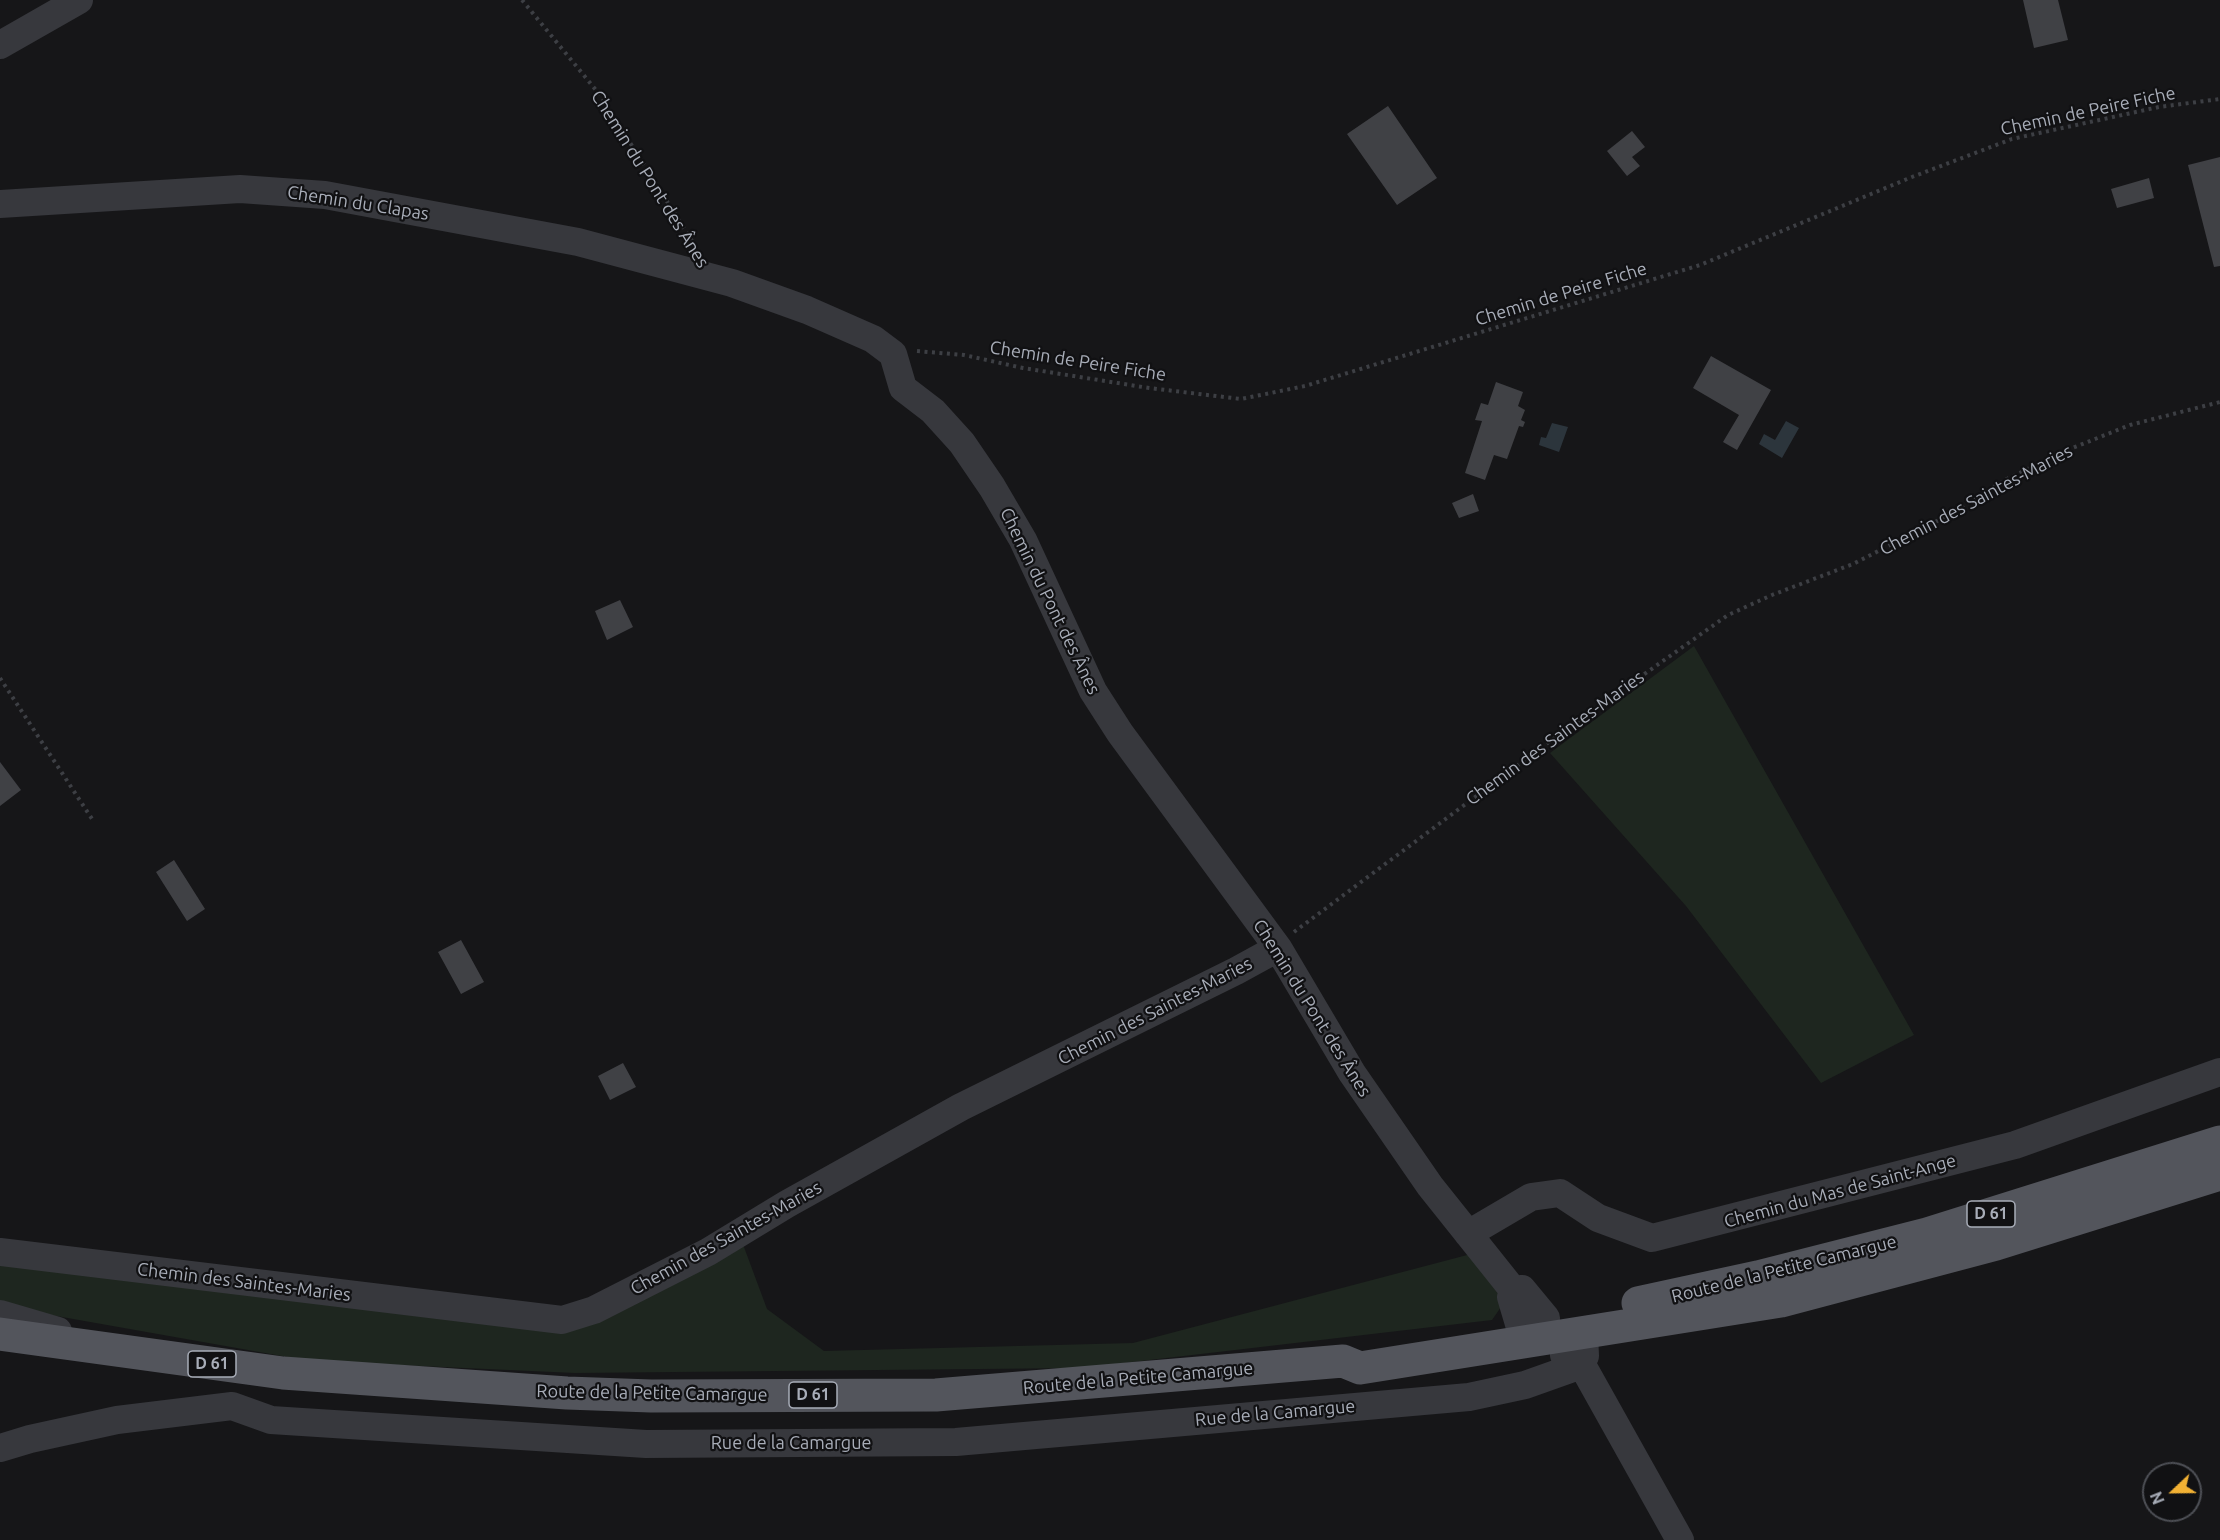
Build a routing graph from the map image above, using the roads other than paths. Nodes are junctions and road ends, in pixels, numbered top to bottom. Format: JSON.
{"nodes":[{"id":1,"x":79,"y":0,"type":"edge"},
{"id":2,"x":0,"y":45,"type":"edge"},
{"id":3,"x":0,"y":204,"type":"edge"},
{"id":4,"x":710,"y":277,"type":"joint"},
{"id":5,"x":1278,"y":948,"type":"junction"},
{"id":6,"x":2220,"y":1072,"type":"edge"},
{"id":7,"x":2220,"y":1142,"type":"edge"},
{"id":8,"x":2220,"y":1174,"type":"edge"},
{"id":9,"x":1468,"y":1233,"type":"junction"},
{"id":10,"x":0,"y":1252,"type":"edge"},
{"id":11,"x":0,"y":1314,"type":"edge"},
{"id":12,"x":1535,"y":1331,"type":"junction"},
{"id":13,"x":0,"y":1334,"type":"edge"},
{"id":14,"x":1582,"y":1336,"type":"junction"},
{"id":15,"x":141,"y":1354,"type":"junction"},
{"id":16,"x":0,"y":1448,"type":"edge"},
{"id":17,"x":1680,"y":1540,"type":"edge"}],
"edges":[{"from":1,"to":2,"type":"street"},
{"from":3,"to":4,"type":"street","name":"Chemin du Clapas"},
{"from":4,"to":5,"type":"street","name":"Chemin du Pont des Ânes"},
{"from":5,"to":9,"type":"street","name":"Chemin du Pont des Ânes"},
{"from":5,"to":10,"type":"street","name":"Chemin des Saintes-Maries"},
{"from":6,"to":9,"type":"street","name":"Chemin du Mas de Saint-Ange"},
{"from":7,"to":14,"type":"main road","name":"Route de la Petite Camargue","number":"D 61"},
{"from":8,"to":14,"type":"main road","name":"Route de la Petite Camargue","number":"D 61"},
{"from":9,"to":12,"type":"street","name":"Chemin du Pont des Ânes"},
{"from":11,"to":15,"type":"street"},
{"from":12,"to":14,"type":"main road","name":"Route de la Petite Camargue","number":"D 61"},
{"from":12,"to":15,"type":"main road","name":"Route de la Petite Camargue","number":"D 61"},
{"from":13,"to":15,"type":"main road","name":"Route de la Petite Camargue","number":"D 61"},
{"from":14,"to":16,"type":"street","name":"Rue de la Camargue"},
{"from":14,"to":17,"type":"street"}]}
